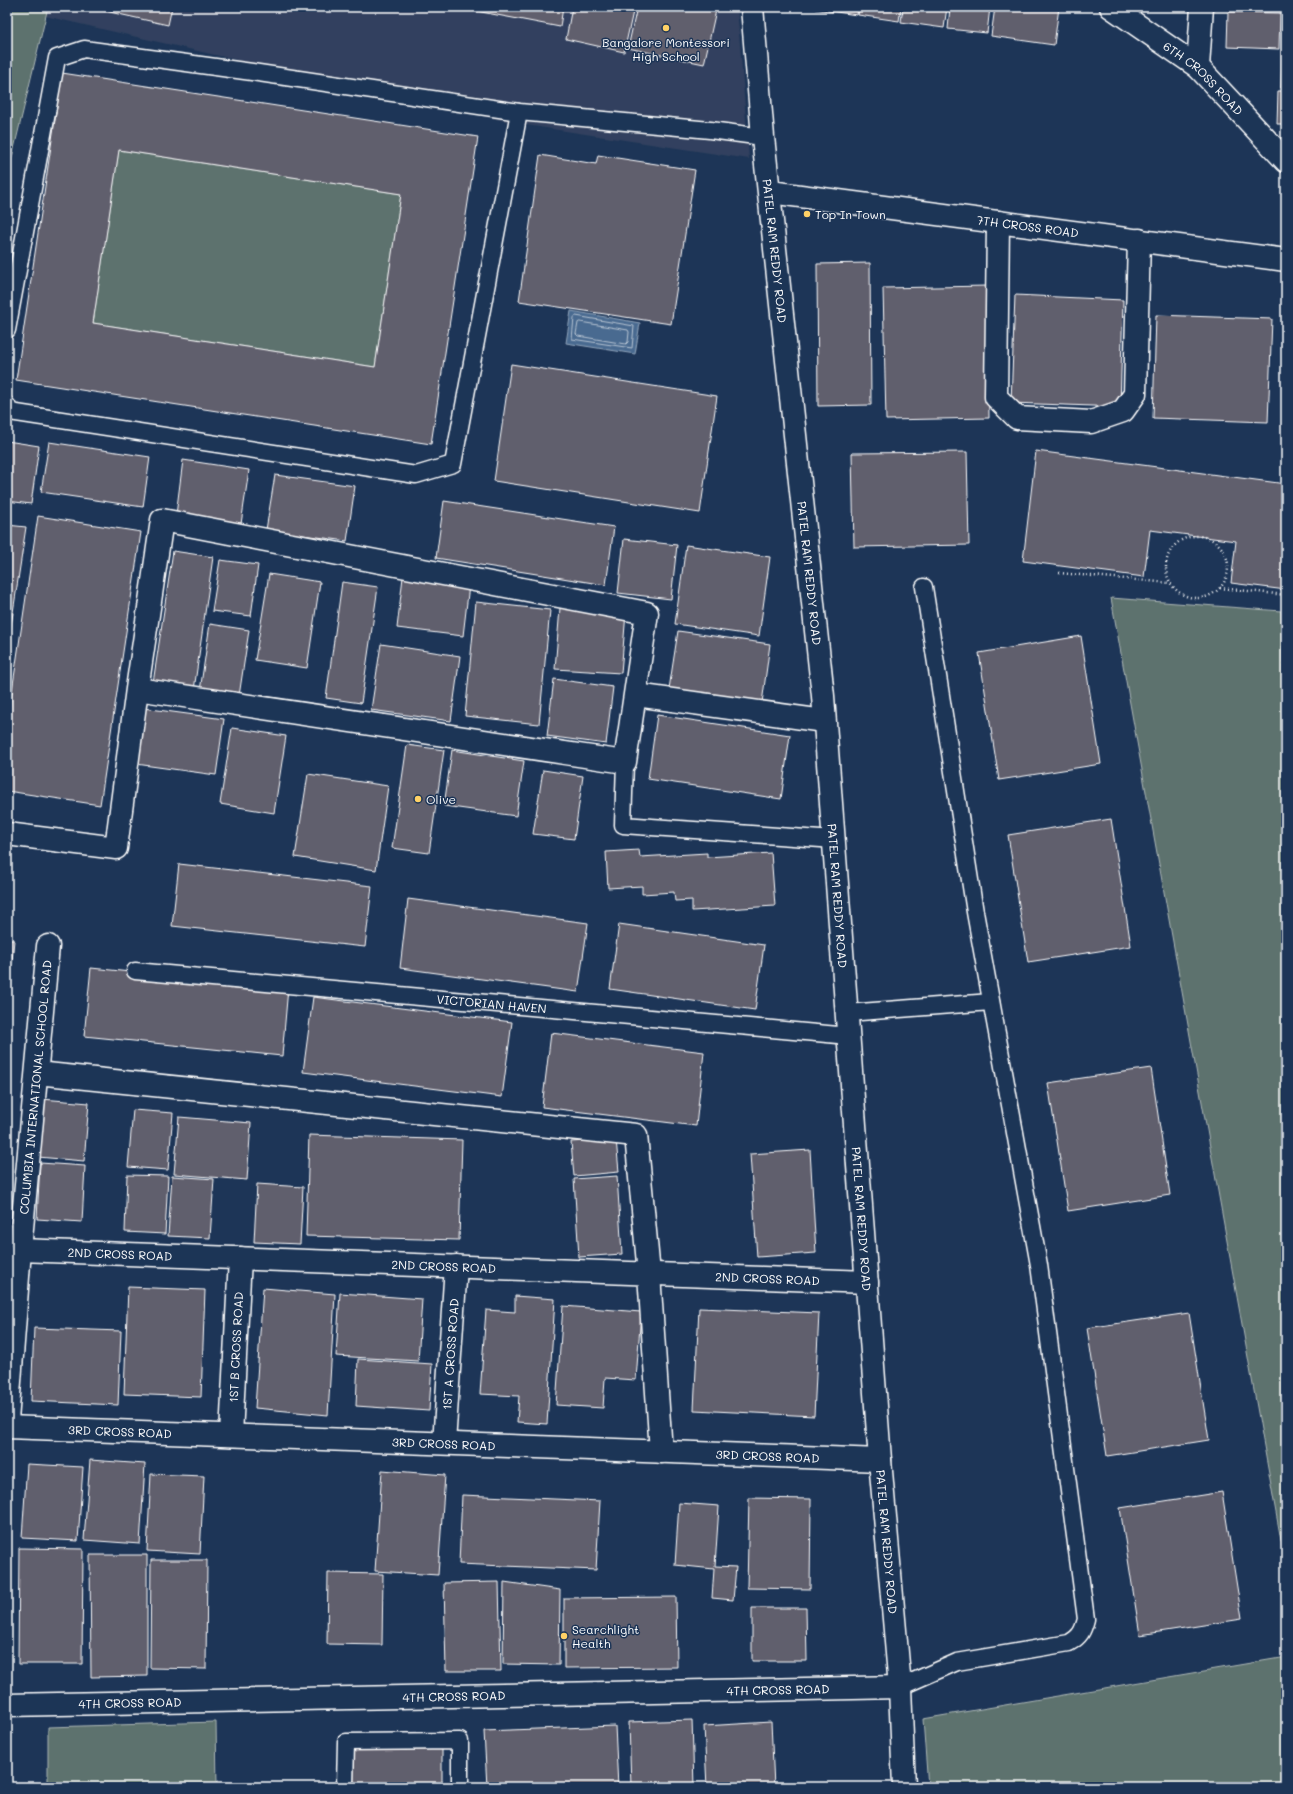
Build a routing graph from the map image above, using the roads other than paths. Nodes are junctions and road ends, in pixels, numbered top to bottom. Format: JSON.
{"nodes":[{"id":1,"x":752,"y":7,"type":"edge"},
{"id":2,"x":1111,"y":7,"type":"edge"},
{"id":3,"x":1202,"y":7,"type":"edge"},
{"id":4,"x":1198,"y":66,"type":"junction"},
{"id":5,"x":519,"y":112,"type":"junction"},
{"id":6,"x":763,"y":137,"type":"junction"},
{"id":7,"x":1286,"y":161,"type":"edge"},
{"id":8,"x":770,"y":192,"type":"junction"},
{"id":9,"x":998,"y":222,"type":"junction"},
{"id":10,"x":1139,"y":240,"type":"junction"},
{"id":11,"x":1286,"y":260,"type":"edge"},
{"id":12,"x":7,"y":330,"type":"edge"},
{"id":13,"x":7,"y":405,"type":"edge"},
{"id":14,"x":924,"y":587,"type":"dead end"},
{"id":15,"x":137,"y":689,"type":"junction"},
{"id":16,"x":636,"y":694,"type":"junction"},
{"id":17,"x":824,"y":721,"type":"junction"},
{"id":18,"x":625,"y":762,"type":"junction"},
{"id":19,"x":7,"y":834,"type":"edge"},
{"id":20,"x":835,"y":840,"type":"junction"},
{"id":21,"x":48,"y":946,"type":"dead end"},
{"id":22,"x":135,"y":971,"type":"dead end"},
{"id":23,"x":991,"y":1002,"type":"junction"},
{"id":24,"x":847,"y":1013,"type":"junction"},
{"id":25,"x":849,"y":1036,"type":"junction"},
{"id":26,"x":37,"y":1073,"type":"junction"},
{"id":27,"x":20,"y":1250,"type":"junction"},
{"id":28,"x":240,"y":1258,"type":"junction"},
{"id":29,"x":456,"y":1266,"type":"junction"},
{"id":30,"x":649,"y":1274,"type":"junction"},
{"id":31,"x":867,"y":1282,"type":"junction"},
{"id":32,"x":7,"y":1421,"type":"edge"},
{"id":33,"x":7,"y":1427,"type":"edge"},
{"id":34,"x":231,"y":1435,"type":"junction"},
{"id":35,"x":444,"y":1443,"type":"junction"},
{"id":36,"x":661,"y":1452,"type":"junction"},
{"id":37,"x":880,"y":1460,"type":"junction"},
{"id":38,"x":900,"y":1686,"type":"junction"},
{"id":39,"x":7,"y":1705,"type":"edge"},
{"id":40,"x":345,"y":1787,"type":"edge"},
{"id":41,"x":460,"y":1787,"type":"edge"},
{"id":42,"x":904,"y":1787,"type":"edge"}],
"edges":[{"from":1,"to":6,"type":"street","name":"PATEL RAM REDDY ROAD"},
{"from":2,"to":4,"type":"street","name":"6TH CROSS ROAD"},
{"from":3,"to":4,"type":"street"},
{"from":4,"to":7,"type":"street","name":"6TH CROSS ROAD"},
{"from":5,"to":6,"type":"lane"},
{"from":5,"to":12,"type":"lane"},
{"from":5,"to":13,"type":"lane"},
{"from":6,"to":8,"type":"street","name":"PATEL RAM REDDY ROAD"},
{"from":8,"to":9,"type":"street","name":"7TH CROSS ROAD"},
{"from":8,"to":17,"type":"street","name":"PATEL RAM REDDY ROAD"},
{"from":9,"to":10,"type":"street","name":"7TH CROSS ROAD"},
{"from":9,"to":10,"type":"street"},
{"from":10,"to":11,"type":"street","name":"7TH CROSS ROAD"},
{"from":14,"to":23,"type":"lane"},
{"from":15,"to":16,"type":"street"},
{"from":15,"to":18,"type":"street"},
{"from":15,"to":19,"type":"street"},
{"from":16,"to":17,"type":"street"},
{"from":16,"to":18,"type":"street"},
{"from":17,"to":20,"type":"street","name":"PATEL RAM REDDY ROAD"},
{"from":18,"to":20,"type":"lane"},
{"from":20,"to":24,"type":"street","name":"PATEL RAM REDDY ROAD"},
{"from":21,"to":26,"type":"street","name":"COLUMBIA INTERNATIONAL SCHOOL ROAD"},
{"from":22,"to":25,"type":"lane","name":"VICTORIAN HAVEN"},
{"from":23,"to":24,"type":"lane"},
{"from":23,"to":38,"type":"lane"},
{"from":24,"to":25,"type":"street","name":"PATEL RAM REDDY ROAD"},
{"from":25,"to":31,"type":"street","name":"PATEL RAM REDDY ROAD"},
{"from":26,"to":27,"type":"street","name":"COLUMBIA INTERNATIONAL SCHOOL ROAD"},
{"from":26,"to":30,"type":"street"},
{"from":27,"to":28,"type":"street","name":"2ND CROSS ROAD"},
{"from":27,"to":32,"type":"street","name":"COLUMBIA INTERNATIONAL SCHOOL ROAD"},
{"from":28,"to":29,"type":"street","name":"2ND CROSS ROAD"},
{"from":28,"to":34,"type":"street","name":"1ST B CROSS ROAD"},
{"from":29,"to":30,"type":"street","name":"2ND CROSS ROAD"},
{"from":29,"to":35,"type":"street","name":"1ST A CROSS ROAD"},
{"from":30,"to":31,"type":"street","name":"2ND CROSS ROAD"},
{"from":30,"to":36,"type":"street"},
{"from":31,"to":37,"type":"street","name":"PATEL RAM REDDY ROAD"},
{"from":33,"to":34,"type":"street","name":"3RD CROSS ROAD"},
{"from":34,"to":35,"type":"street","name":"3RD CROSS ROAD"},
{"from":35,"to":36,"type":"street","name":"3RD CROSS ROAD"},
{"from":36,"to":37,"type":"street","name":"3RD CROSS ROAD"},
{"from":37,"to":38,"type":"street","name":"PATEL RAM REDDY ROAD"},
{"from":38,"to":39,"type":"street","name":"4TH CROSS ROAD"},
{"from":38,"to":42,"type":"street","name":"PATEL RAM REDDY ROAD"},
{"from":40,"to":41,"type":"lane"}]}
